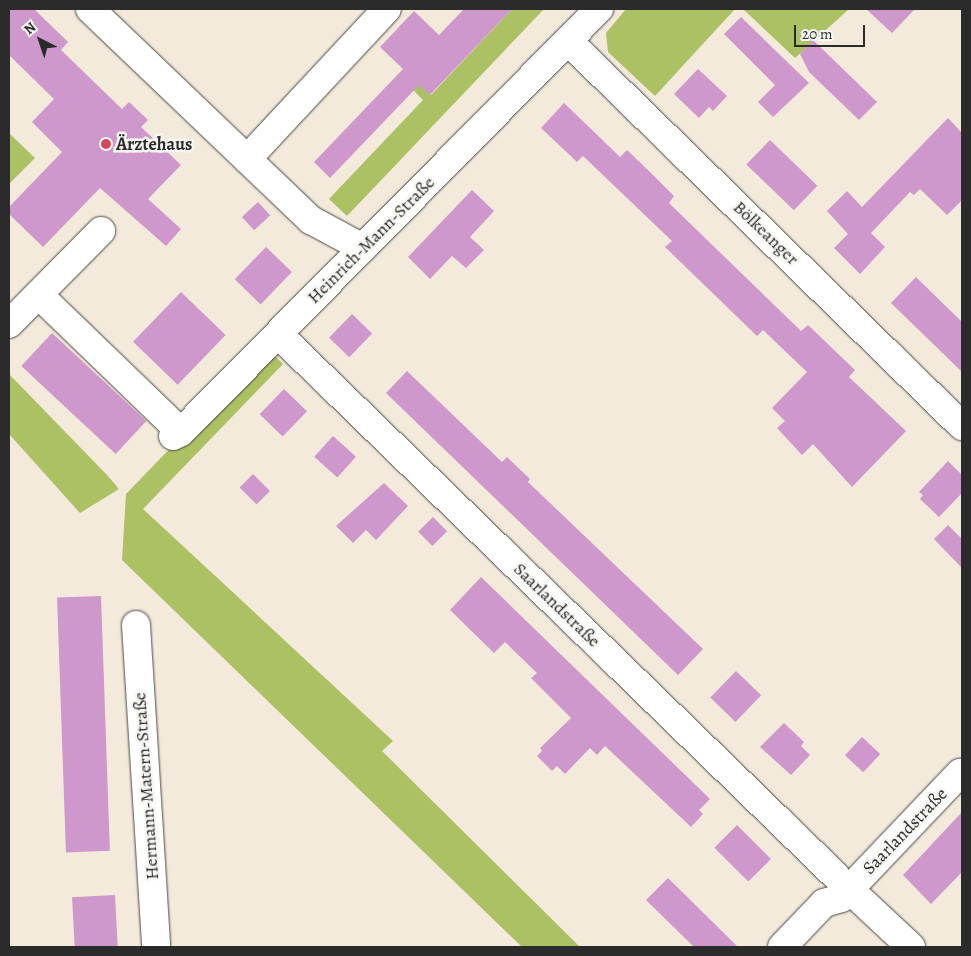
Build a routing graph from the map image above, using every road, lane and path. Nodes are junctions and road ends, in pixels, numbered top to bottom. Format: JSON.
{"nodes":[{"id":1,"x":90,"y":9,"type":"edge"},
{"id":2,"x":387,"y":9,"type":"edge"},
{"id":3,"x":599,"y":9,"type":"edge"},
{"id":4,"x":568,"y":41,"type":"junction"},
{"id":5,"x":246,"y":159,"type":"junction"},
{"id":6,"x":101,"y":232,"type":"dead end"},
{"id":7,"x":363,"y":248,"type":"junction"},
{"id":8,"x":40,"y":294,"type":"junction"},
{"id":9,"x":9,"y":324,"type":"edge"},
{"id":10,"x":278,"y":334,"type":"junction"},
{"id":11,"x":962,"y":426,"type":"edge"},
{"id":12,"x":136,"y":624,"type":"dead end"},
{"id":13,"x":960,"y":773,"type":"dead end"},
{"id":14,"x":842,"y":888,"type":"junction"},
{"id":15,"x":156,"y":947,"type":"edge"},
{"id":16,"x":782,"y":947,"type":"edge"},
{"id":17,"x":911,"y":947,"type":"edge"}],
"edges":[{"from":1,"to":5,"type":"street"},
{"from":2,"to":5,"type":"street"},
{"from":3,"to":4,"type":"street","name":"Heinrich-Mann-Straße"},
{"from":4,"to":7,"type":"street","name":"Heinrich-Mann-Straße"},
{"from":4,"to":11,"type":"street","name":"Bölkeanger"},
{"from":5,"to":7,"type":"street"},
{"from":6,"to":8,"type":"street"},
{"from":7,"to":10,"type":"street","name":"Heinrich-Mann-Straße"},
{"from":8,"to":9,"type":"street"},
{"from":8,"to":10,"type":"street","name":"Heinrich-Mann-Straße"},
{"from":10,"to":14,"type":"street","name":"Saarlandstraße"},
{"from":12,"to":15,"type":"street","name":"Hermann-Matern-Straße"},
{"from":13,"to":14,"type":"street","name":"Saarlandstraße"},
{"from":14,"to":16,"type":"street"},
{"from":14,"to":17,"type":"street","name":"Saarlandstraße"}]}
